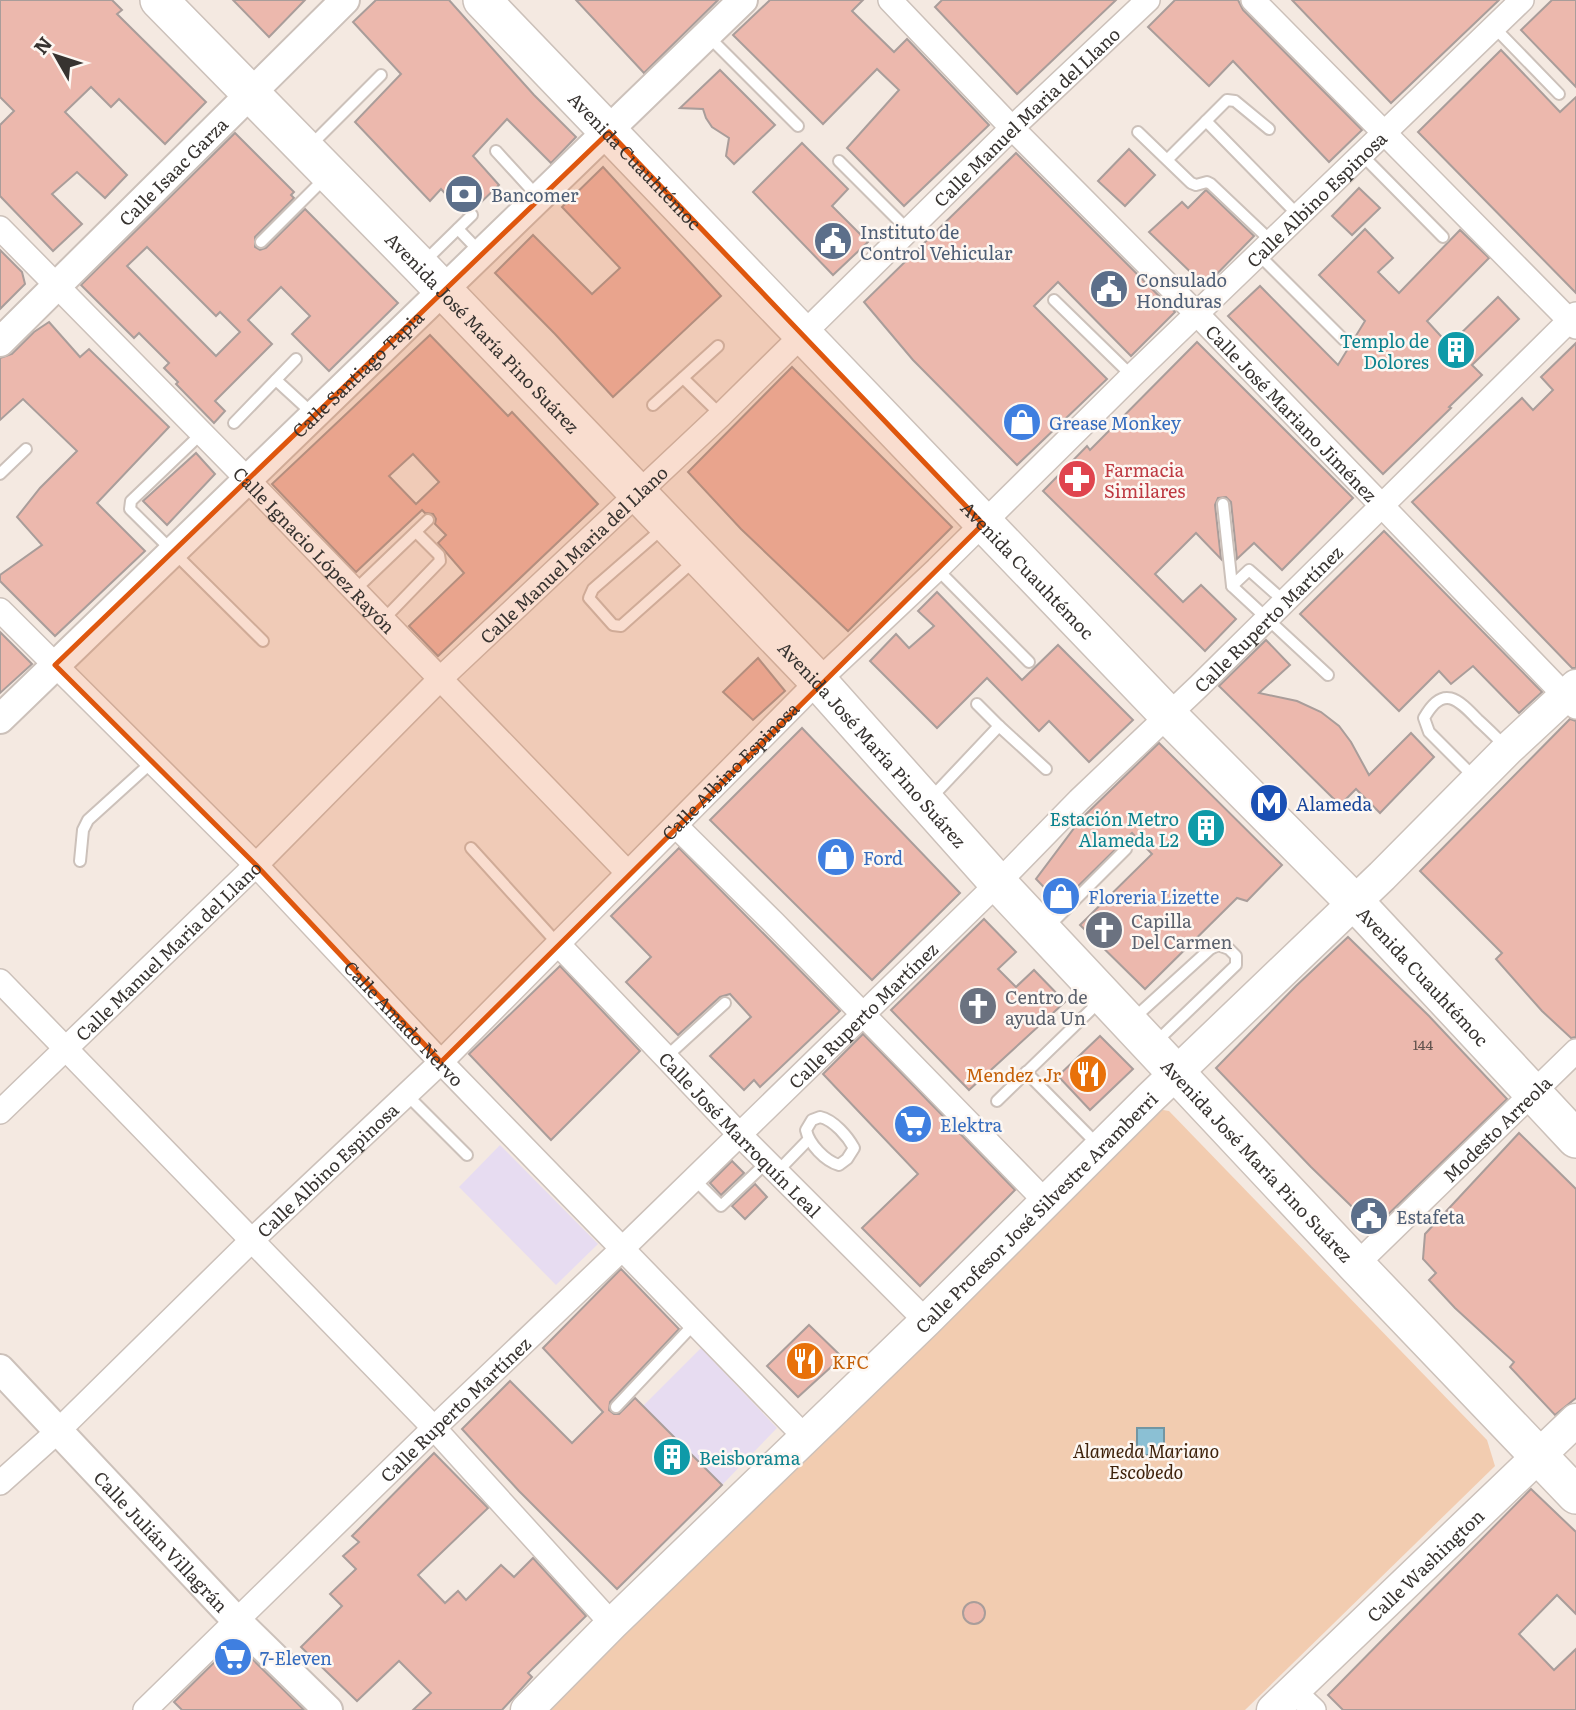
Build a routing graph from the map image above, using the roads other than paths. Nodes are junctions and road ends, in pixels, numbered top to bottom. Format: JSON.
{"nodes":[{"id":1,"x":159,"y":0,"type":"edge"},
{"id":2,"x":345,"y":0,"type":"edge"},
{"id":3,"x":481,"y":0,"type":"edge"},
{"id":4,"x":743,"y":0,"type":"edge"},
{"id":5,"x":890,"y":0,"type":"edge"},
{"id":6,"x":1148,"y":0,"type":"edge"},
{"id":7,"x":1253,"y":0,"type":"edge"},
{"id":8,"x":1522,"y":0,"type":"edge"},
{"id":9,"x":1494,"y":27,"type":"junction"},
{"id":10,"x":708,"y":35,"type":"junction"},
{"id":11,"x":381,"y":75,"type":"dead end"},
{"id":12,"x":251,"y":92,"type":"junction"},
{"id":13,"x":1559,"y":94,"type":"dead end"},
{"id":14,"x":1206,"y":121,"type":"junction"},
{"id":15,"x":798,"y":125,"type":"dead end"},
{"id":16,"x":1012,"y":128,"type":"junction"},
{"id":17,"x":1269,"y":129,"type":"dead end"},
{"id":18,"x":609,"y":132,"type":"junction"},
{"id":19,"x":1138,"y":132,"type":"dead end"},
{"id":20,"x":1385,"y":133,"type":"junction"},
{"id":21,"x":496,"y":151,"type":"dead end"},
{"id":22,"x":1362,"y":155,"type":"junction"},
{"id":23,"x":1168,"y":159,"type":"junction"},
{"id":24,"x":318,"y":161,"type":"junction"},
{"id":25,"x":839,"y":161,"type":"dead end"},
{"id":26,"x":539,"y":198,"type":"junction"},
{"id":27,"x":472,"y":215,"type":"dead end"},
{"id":28,"x":1298,"y":215,"type":"junction"},
{"id":29,"x":0,"y":228,"type":"edge"},
{"id":30,"x":458,"y":229,"type":"junction"},
{"id":31,"x":908,"y":230,"type":"junction"},
{"id":32,"x":1443,"y":237,"type":"dead end"},
{"id":33,"x":261,"y":242,"type":"dead end"},
{"id":34,"x":1264,"y":248,"type":"junction"},
{"id":35,"x":481,"y":253,"type":"junction"},
{"id":36,"x":432,"y":278,"type":"junction"},
{"id":37,"x":58,"y":287,"type":"junction"},
{"id":38,"x":1054,"y":300,"type":"dead end"},
{"id":39,"x":1197,"y":314,"type":"junction"},
{"id":40,"x":1574,"y":320,"type":"edge"},
{"id":41,"x":803,"y":337,"type":"junction"},
{"id":42,"x":1344,"y":340,"type":"dead end"},
{"id":43,"x":0,"y":342,"type":"edge"},
{"id":44,"x":718,"y":346,"type":"dead end"},
{"id":45,"x":296,"y":359,"type":"dead end"},
{"id":46,"x":1132,"y":376,"type":"junction"},
{"id":47,"x":684,"y":378,"type":"junction"},
{"id":48,"x":276,"y":380,"type":"junction"},
{"id":49,"x":653,"y":405,"type":"dead end"},
{"id":50,"x":314,"y":414,"type":"junction"},
{"id":51,"x":721,"y":415,"type":"junction"},
{"id":52,"x":234,"y":423,"type":"dead end"},
{"id":53,"x":202,"y":433,"type":"junction"},
{"id":54,"x":26,"y":449,"type":"dead end"},
{"id":55,"x":0,"y":474,"type":"edge"},
{"id":56,"x":247,"y":478,"type":"junction"},
{"id":57,"x":639,"y":494,"type":"junction"},
{"id":58,"x":1223,"y":503,"type":"dead end"},
{"id":59,"x":1382,"y":507,"type":"junction"},
{"id":60,"x":428,"y":520,"type":"dead end"},
{"id":61,"x":667,"y":524,"type":"junction"},
{"id":62,"x":983,"y":524,"type":"junction"},
{"id":63,"x":416,"y":532,"type":"junction"},
{"id":64,"x":171,"y":552,"type":"junction"},
{"id":65,"x":699,"y":557,"type":"junction"},
{"id":66,"x":937,"y":569,"type":"junction"},
{"id":67,"x":1232,"y":586,"type":"junction"},
{"id":68,"x":355,"y":590,"type":"junction"},
{"id":69,"x":1285,"y":602,"type":"junction"},
{"id":70,"x":0,"y":610,"type":"edge"},
{"id":71,"x":383,"y":620,"type":"junction"},
{"id":72,"x":1267,"y":620,"type":"junction"},
{"id":73,"x":264,"y":641,"type":"dead end"},
{"id":74,"x":1030,"y":662,"type":"dead end"},
{"id":75,"x":55,"y":665,"type":"junction"},
{"id":76,"x":1328,"y":675,"type":"dead end"},
{"id":77,"x":440,"y":679,"type":"junction"},
{"id":78,"x":818,"y":681,"type":"junction"},
{"id":79,"x":1572,"y":696,"type":"edge"},
{"id":80,"x":977,"y":704,"type":"dead end"},
{"id":81,"x":1168,"y":715,"type":"junction"},
{"id":82,"x":0,"y":719,"type":"edge"},
{"id":83,"x":999,"y":726,"type":"junction"},
{"id":84,"x":1508,"y":749,"type":"junction"},
{"id":85,"x":152,"y":762,"type":"junction"},
{"id":86,"x":1046,"y":769,"type":"dead end"},
{"id":87,"x":1477,"y":781,"type":"junction"},
{"id":88,"x":927,"y":803,"type":"junction"},
{"id":89,"x":676,"y":826,"type":"junction"},
{"id":90,"x":471,"y":848,"type":"dead end"},
{"id":91,"x":1126,"y":849,"type":"dead end"},
{"id":92,"x":80,"y":861,"type":"dead end"},
{"id":93,"x":256,"y":865,"type":"junction"},
{"id":94,"x":628,"y":873,"type":"junction"},
{"id":95,"x":998,"y":883,"type":"junction"},
{"id":96,"x":1354,"y":903,"type":"junction"},
{"id":97,"x":1044,"y":932,"type":"junction"},
{"id":98,"x":559,"y":945,"type":"junction"},
{"id":99,"x":0,"y":981,"type":"edge"},
{"id":100,"x":725,"y":1003,"type":"dead end"},
{"id":101,"x":862,"y":1014,"type":"junction"},
{"id":102,"x":1128,"y":1022,"type":"junction"},
{"id":103,"x":65,"y":1049,"type":"junction"},
{"id":104,"x":1576,"y":1051,"type":"edge"},
{"id":105,"x":666,"y":1057,"type":"junction"},
{"id":106,"x":441,"y":1062,"type":"junction"},
{"id":107,"x":1027,"y":1072,"type":"junction"},
{"id":108,"x":1176,"y":1073,"type":"junction"},
{"id":109,"x":1533,"y":1093,"type":"junction"},
{"id":110,"x":407,"y":1094,"type":"junction"},
{"id":111,"x":997,"y":1101,"type":"dead end"},
{"id":112,"x":0,"y":1112,"type":"edge"},
{"id":113,"x":739,"y":1134,"type":"junction"},
{"id":114,"x":1576,"y":1139,"type":"edge"},
{"id":115,"x":808,"y":1140,"type":"junction"},
{"id":116,"x":1101,"y":1147,"type":"junction"},
{"id":117,"x":467,"y":1154,"type":"dead end"},
{"id":118,"x":772,"y":1167,"type":"junction"},
{"id":119,"x":693,"y":1178,"type":"junction"},
{"id":120,"x":1046,"y":1202,"type":"junction"},
{"id":121,"x":251,"y":1241,"type":"junction"},
{"id":122,"x":622,"y":1249,"type":"junction"},
{"id":123,"x":1356,"y":1265,"type":"junction"},
{"id":124,"x":926,"y":1321,"type":"junction"},
{"id":125,"x":695,"y":1324,"type":"junction"},
{"id":126,"x":0,"y":1369,"type":"edge"},
{"id":127,"x":616,"y":1406,"type":"dead end"},
{"id":128,"x":1576,"y":1420,"type":"edge"},
{"id":129,"x":434,"y":1428,"type":"junction"},
{"id":130,"x":58,"y":1431,"type":"junction"},
{"id":131,"x":805,"y":1437,"type":"junction"},
{"id":132,"x":1539,"y":1458,"type":"junction"},
{"id":133,"x":0,"y":1483,"type":"edge"},
{"id":134,"x":1574,"y":1489,"type":"edge"},
{"id":135,"x":237,"y":1621,"type":"junction"},
{"id":136,"x":612,"y":1624,"type":"junction"},
{"id":137,"x":1294,"y":1703,"type":"edge"},
{"id":138,"x":145,"y":1710,"type":"edge"},
{"id":139,"x":327,"y":1710,"type":"edge"},
{"id":140,"x":527,"y":1710,"type":"edge"}],
"edges":[{"from":1,"to":12,"type":"highway","name":"Avenida José María Pino Suárez"},
{"from":2,"to":12,"type":"street","name":"Calle Isaac Garza"},
{"from":3,"to":18,"type":"highway","name":"Avenida Cuauhtémoc"},
{"from":4,"to":10,"type":"street","name":"Calle Santiago Tapia"},
{"from":5,"to":16,"type":"street","name":"Calle José Mariano Jiménez"},
{"from":6,"to":16,"type":"street","name":"Calle Manuel Maria del Llano"},
{"from":7,"to":20,"type":"street"},
{"from":8,"to":9,"type":"street","name":"Calle Albino Espinosa"},
{"from":9,"to":13,"type":"lane"},
{"from":9,"to":20,"type":"street","name":"Calle Albino Espinosa"},
{"from":10,"to":15,"type":"lane"},
{"from":10,"to":18,"type":"street","name":"Calle Santiago Tapia"},
{"from":11,"to":24,"type":"lane"},
{"from":12,"to":24,"type":"highway","name":"Avenida José María Pino Suárez"},
{"from":12,"to":37,"type":"street","name":"Calle Isaac Garza"},
{"from":14,"to":17,"type":"lane"},
{"from":14,"to":23,"type":"lane"},
{"from":14,"to":28,"type":"lane"},
{"from":16,"to":31,"type":"street","name":"Calle Manuel Maria del Llano"},
{"from":16,"to":39,"type":"street","name":"Calle José Mariano Jiménez"},
{"from":18,"to":26,"type":"street","name":"Calle Santiago Tapia"},
{"from":18,"to":41,"type":"highway","name":"Avenida Cuauhtémoc"},
{"from":19,"to":23,"type":"lane"},
{"from":20,"to":22,"type":"street","name":"Calle Albino Espinosa"},
{"from":20,"to":40,"type":"street"},
{"from":21,"to":26,"type":"lane"},
{"from":22,"to":28,"type":"street","name":"Calle Albino Espinosa"},
{"from":22,"to":32,"type":"lane"},
{"from":23,"to":34,"type":"lane"},
{"from":24,"to":33,"type":"lane"},
{"from":24,"to":36,"type":"highway","name":"Avenida José María Pino Suárez"},
{"from":25,"to":31,"type":"lane"},
{"from":26,"to":35,"type":"street","name":"Calle Santiago Tapia"},
{"from":27,"to":30,"type":"lane"},
{"from":28,"to":34,"type":"street","name":"Calle Albino Espinosa"},
{"from":29,"to":37,"type":"street","name":"Calle Ignacio López Rayón"},
{"from":30,"to":35,"type":"lane"},
{"from":30,"to":36,"type":"lane"},
{"from":31,"to":41,"type":"street","name":"Calle Manuel Maria del Llano"},
{"from":34,"to":39,"type":"street","name":"Calle Albino Espinosa"},
{"from":34,"to":42,"type":"lane"},
{"from":35,"to":36,"type":"street","name":"Calle Santiago Tapia"},
{"from":36,"to":50,"type":"street","name":"Calle Santiago Tapia"},
{"from":36,"to":57,"type":"highway","name":"Avenida José María Pino Suárez"},
{"from":37,"to":43,"type":"street","name":"Calle Isaac Garza"},
{"from":37,"to":53,"type":"street","name":"Calle Ignacio López Rayón"},
{"from":38,"to":46,"type":"lane"},
{"from":39,"to":46,"type":"street","name":"Calle Albino Espinosa"},
{"from":39,"to":59,"type":"street","name":"Calle José Mariano Jiménez"},
{"from":40,"to":59,"type":"street","name":"Calle Ruperto Martínez"},
{"from":41,"to":51,"type":"street","name":"Calle Manuel Maria del Llano"},
{"from":41,"to":62,"type":"highway","name":"Avenida Cuauhtémoc"},
{"from":44,"to":47,"type":"lane"},
{"from":45,"to":48,"type":"lane"},
{"from":46,"to":62,"type":"street","name":"Calle Albino Espinosa"},
{"from":47,"to":49,"type":"lane"},
{"from":47,"to":51,"type":"lane"},
{"from":48,"to":50,"type":"lane"},
{"from":48,"to":52,"type":"lane"},
{"from":50,"to":56,"type":"street","name":"Calle Santiago Tapia"},
{"from":51,"to":57,"type":"street","name":"Calle Manuel Maria del Llano"},
{"from":53,"to":56,"type":"street","name":"Calle Ignacio López Rayón"},
{"from":53,"to":64,"type":"lane"},
{"from":54,"to":55,"type":"lane"},
{"from":56,"to":64,"type":"street","name":"Calle Santiago Tapia"},
{"from":56,"to":68,"type":"street","name":"Calle Ignacio López Rayón"},
{"from":57,"to":61,"type":"highway","name":"Avenida José María Pino Suárez"},
{"from":57,"to":77,"type":"street","name":"Calle Manuel Maria del Llano"},
{"from":58,"to":67,"type":"lane"},
{"from":59,"to":69,"type":"street","name":"Calle Ruperto Martínez"},
{"from":59,"to":79,"type":"street","name":"Calle José Mariano Jiménez"},
{"from":60,"to":63,"type":"lane"},
{"from":61,"to":65,"type":"highway","name":"Avenida José María Pino Suárez"},
{"from":61,"to":65,"type":"lane"},
{"from":62,"to":66,"type":"street","name":"Calle Albino Espinosa"},
{"from":62,"to":81,"type":"highway","name":"Avenida Cuauhtémoc"},
{"from":63,"to":68,"type":"lane"},
{"from":63,"to":71,"type":"lane"},
{"from":64,"to":73,"type":"lane"},
{"from":64,"to":75,"type":"street","name":"Calle Santiago Tapia"},
{"from":65,"to":78,"type":"highway","name":"Avenida José María Pino Suárez"},
{"from":66,"to":74,"type":"lane"},
{"from":66,"to":78,"type":"street","name":"Calle Albino Espinosa"},
{"from":67,"to":69,"type":"lane"},
{"from":67,"to":72,"type":"lane"},
{"from":68,"to":71,"type":"street","name":"Calle Ignacio López Rayón"},
{"from":69,"to":72,"type":"street","name":"Calle Ruperto Martínez"},
{"from":70,"to":75,"type":"street","name":"Calle Amado Nervo"},
{"from":71,"to":77,"type":"street","name":"Calle Ignacio López Rayón"},
{"from":72,"to":76,"type":"lane"},
{"from":72,"to":81,"type":"street","name":"Calle Ruperto Martínez"},
{"from":75,"to":82,"type":"street","name":"Calle Santiago Tapia"},
{"from":75,"to":85,"type":"street","name":"Calle Amado Nervo"},
{"from":77,"to":93,"type":"street","name":"Calle Manuel Maria del Llano"},
{"from":77,"to":94,"type":"street","name":"Calle Ignacio López Rayón"},
{"from":78,"to":88,"type":"highway","name":"Avenida José María Pino Suárez"},
{"from":78,"to":89,"type":"street","name":"Calle Albino Espinosa"},
{"from":79,"to":84,"type":"main road","name":"Calle Profesor José Silvestre Aramberri"},
{"from":80,"to":83,"type":"lane"},
{"from":81,"to":95,"type":"street","name":"Calle Ruperto Martínez"},
{"from":81,"to":96,"type":"highway","name":"Avenida Cuauhtémoc"},
{"from":83,"to":86,"type":"lane"},
{"from":83,"to":88,"type":"lane"},
{"from":84,"to":87,"type":"main road","name":"Calle Profesor José Silvestre Aramberri"},
{"from":84,"to":87,"type":"lane"},
{"from":85,"to":92,"type":"lane"},
{"from":85,"to":93,"type":"street","name":"Calle Amado Nervo"},
{"from":87,"to":96,"type":"main road","name":"Calle Profesor José Silvestre Aramberri"},
{"from":88,"to":95,"type":"highway","name":"Avenida José María Pino Suárez"},
{"from":89,"to":94,"type":"street","name":"Calle Albino Espinosa"},
{"from":89,"to":101,"type":"street"},
{"from":90,"to":98,"type":"lane"},
{"from":91,"to":97,"type":"lane"},
{"from":93,"to":103,"type":"street","name":"Calle Manuel Maria del Llano"},
{"from":93,"to":106,"type":"street","name":"Calle Amado Nervo"},
{"from":94,"to":98,"type":"street","name":"Calle Albino Espinosa"},
{"from":95,"to":97,"type":"highway","name":"Avenida José María Pino Suárez"},
{"from":95,"to":101,"type":"street","name":"Calle Ruperto Martínez"},
{"from":96,"to":108,"type":"main road","name":"Calle Profesor José Silvestre Aramberri"},
{"from":96,"to":109,"type":"highway","name":"Avenida Cuauhtémoc"},
{"from":97,"to":102,"type":"highway","name":"Avenida José María Pino Suárez"},
{"from":98,"to":105,"type":"street","name":"Calle José Marroquín Leal"},
{"from":98,"to":106,"type":"street","name":"Calle Albino Espinosa"},
{"from":99,"to":103,"type":"street"},
{"from":100,"to":105,"type":"lane"},
{"from":101,"to":113,"type":"street","name":"Calle Ruperto Martínez"},
{"from":101,"to":120,"type":"street"},
{"from":102,"to":102,"type":"lane"},
{"from":102,"to":107,"type":"lane"},
{"from":102,"to":108,"type":"highway","name":"Avenida José María Pino Suárez"},
{"from":103,"to":112,"type":"street","name":"Calle Manuel Maria del Llano"},
{"from":103,"to":121,"type":"street"},
{"from":104,"to":109,"type":"street","name":"Modesto Arreola"},
{"from":105,"to":113,"type":"street","name":"Calle José Marroquín Leal"},
{"from":106,"to":110,"type":"street","name":"Calle Albino Espinosa"},
{"from":106,"to":122,"type":"street","name":"Calle Amado Nervo"},
{"from":107,"to":111,"type":"lane"},
{"from":107,"to":116,"type":"lane"},
{"from":108,"to":116,"type":"main road","name":"Calle Profesor José Silvestre Aramberri"},
{"from":108,"to":123,"type":"highway","name":"Avenida José María Pino Suárez"},
{"from":109,"to":114,"type":"highway","name":"Avenida Cuauhtémoc"},
{"from":109,"to":123,"type":"street","name":"Modesto Arreola"},
{"from":110,"to":117,"type":"lane"},
{"from":110,"to":121,"type":"street","name":"Calle Albino Espinosa"},
{"from":113,"to":118,"type":"street","name":"Calle José Marroquín Leal"},
{"from":113,"to":119,"type":"street","name":"Calle Ruperto Martínez"},
{"from":115,"to":115,"type":"lane"},
{"from":115,"to":118,"type":"lane"},
{"from":116,"to":120,"type":"main road","name":"Calle Profesor José Silvestre Aramberri"},
{"from":118,"to":119,"type":"lane"},
{"from":118,"to":124,"type":"street","name":"Calle José Marroquín Leal"},
{"from":119,"to":122,"type":"street","name":"Calle Ruperto Martínez"},
{"from":120,"to":124,"type":"main road","name":"Calle Profesor José Silvestre Aramberri"},
{"from":121,"to":129,"type":"street"},
{"from":121,"to":130,"type":"street","name":"Calle Albino Espinosa"},
{"from":122,"to":125,"type":"street","name":"Calle Amado Nervo"},
{"from":122,"to":129,"type":"street","name":"Calle Ruperto Martínez"},
{"from":123,"to":132,"type":"highway","name":"Avenida José María Pino Suárez"},
{"from":124,"to":131,"type":"main road","name":"Calle Profesor José Silvestre Aramberri"},
{"from":125,"to":127,"type":"lane"},
{"from":125,"to":131,"type":"street","name":"Calle Amado Nervo"},
{"from":126,"to":130,"type":"street","name":"Calle Julián Villagrán"},
{"from":128,"to":132,"type":"main road","name":"Calle Washington"},
{"from":129,"to":135,"type":"street","name":"Calle Ruperto Martínez"},
{"from":129,"to":136,"type":"street"},
{"from":130,"to":133,"type":"street","name":"Calle Albino Espinosa"},
{"from":130,"to":135,"type":"street","name":"Calle Julián Villagrán"},
{"from":131,"to":136,"type":"main road","name":"Calle Profesor José Silvestre Aramberri"},
{"from":132,"to":134,"type":"highway","name":"Avenida José María Pino Suárez"},
{"from":132,"to":137,"type":"main road","name":"Calle Washington"},
{"from":135,"to":138,"type":"street","name":"Calle Ruperto Martínez"},
{"from":135,"to":139,"type":"street","name":"Calle Julián Villagrán"},
{"from":136,"to":140,"type":"main road","name":"Calle Profesor José Silvestre Aramberri"}]}
